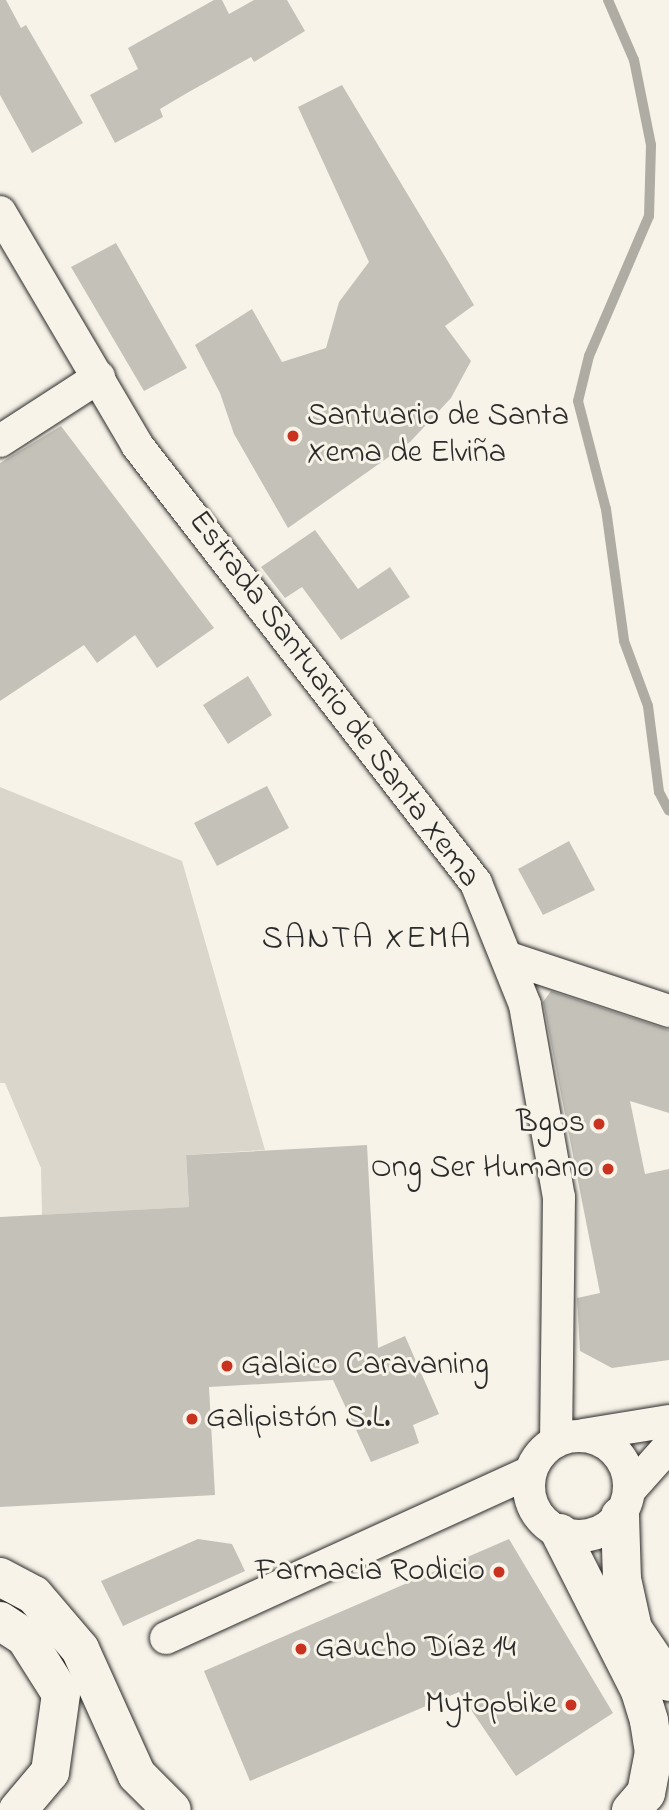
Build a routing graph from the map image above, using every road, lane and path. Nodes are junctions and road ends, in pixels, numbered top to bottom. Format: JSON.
{"nodes":[{"id":1,"x":0,"y":212,"type":"edge"},
{"id":2,"x":99,"y":377,"type":"junction"},
{"id":3,"x":0,"y":441,"type":"edge"},
{"id":4,"x":509,"y":958,"type":"junction"},
{"id":5,"x":669,"y":1011,"type":"edge"},
{"id":6,"x":669,"y":1421,"type":"edge"},
{"id":7,"x":569,"y":1438,"type":"junction"},
{"id":8,"x":669,"y":1446,"type":"edge"},
{"id":9,"x":530,"y":1472,"type":"junction"},
{"id":10,"x":625,"y":1504,"type":"junction"},
{"id":11,"x":561,"y":1534,"type":"junction"},
{"id":12,"x":0,"y":1577,"type":"edge"},
{"id":13,"x":0,"y":1621,"type":"edge"},
{"id":14,"x":166,"y":1638,"type":"dead end"},
{"id":15,"x":669,"y":1682,"type":"edge"},
{"id":16,"x":18,"y":1810,"type":"edge"},
{"id":17,"x":172,"y":1810,"type":"edge"},
{"id":18,"x":631,"y":1810,"type":"edge"}],
"edges":[{"from":1,"to":2,"type":"street","name":"Estrada Santuario de Santa Xema"},
{"from":2,"to":3,"type":"street"},
{"from":2,"to":4,"type":"street","name":"Estrada Santuario de Santa Xema"},
{"from":4,"to":5,"type":"street"},
{"from":4,"to":7,"type":"street","name":"Estrada Santuario de Santa Xema"},
{"from":6,"to":7,"type":"street"},
{"from":7,"to":9,"type":"street"},
{"from":7,"to":10,"type":"street"},
{"from":8,"to":10,"type":"street"},
{"from":9,"to":11,"type":"street"},
{"from":9,"to":14,"type":"street"},
{"from":10,"to":11,"type":"street"},
{"from":10,"to":15,"type":"highway"},
{"from":11,"to":18,"type":"highway"},
{"from":12,"to":17,"type":"highway"},
{"from":13,"to":16,"type":"highway"}]}
